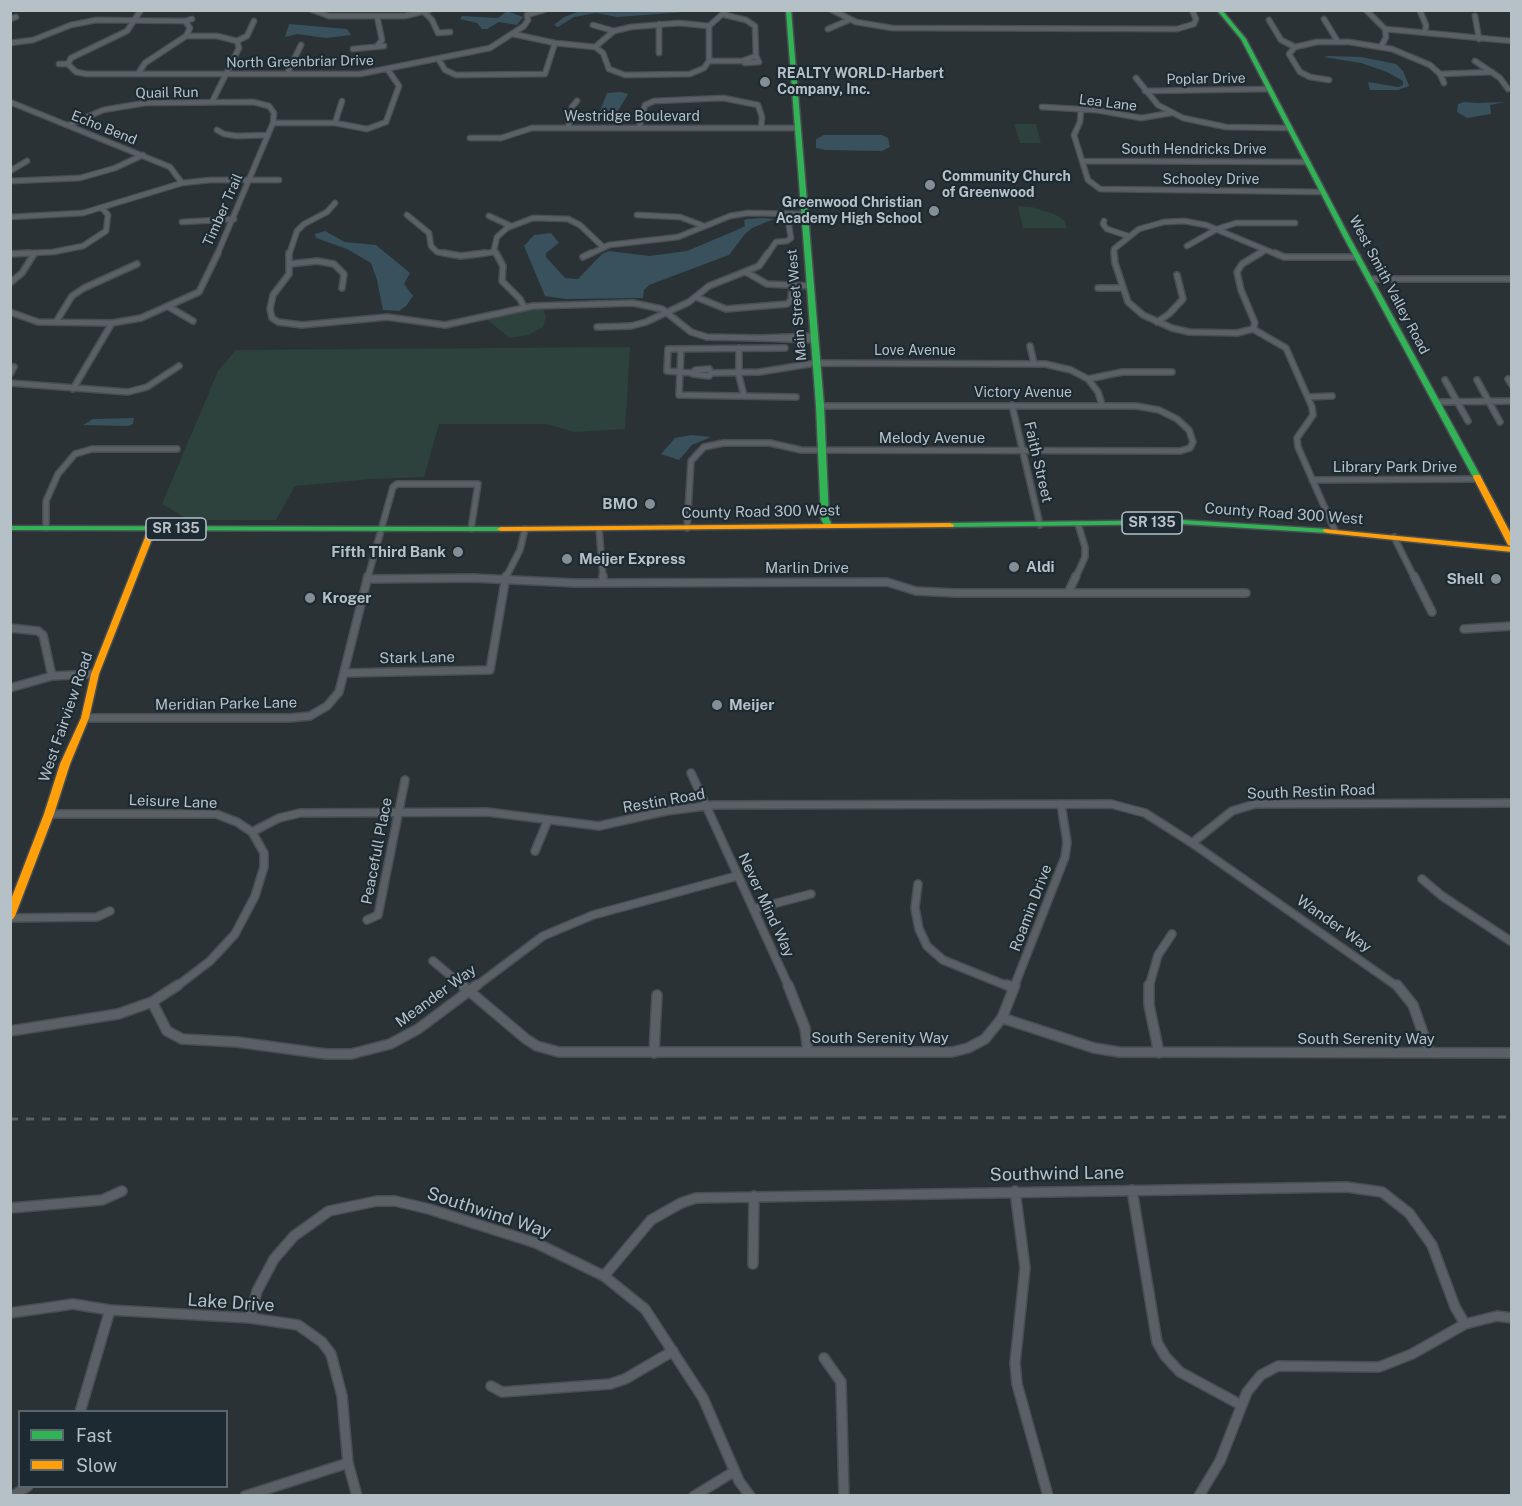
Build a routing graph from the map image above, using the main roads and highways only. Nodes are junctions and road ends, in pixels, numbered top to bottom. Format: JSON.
{"nodes":[{"id":1,"x":788,"y":10,"type":"edge"},
{"id":2,"x":1219,"y":10,"type":"edge"},
{"id":3,"x":1227,"y":10,"type":"edge"},
{"id":4,"x":1243,"y":39,"type":"junction"},
{"id":5,"x":828,"y":525,"type":"junction"},
{"id":6,"x":10,"y":528,"type":"edge"},
{"id":7,"x":152,"y":529,"type":"junction"},
{"id":8,"x":1512,"y":544,"type":"edge"},
{"id":9,"x":1512,"y":550,"type":"edge"},
{"id":10,"x":10,"y":917,"type":"edge"}],
"edges":[{"from":1,"to":5,"type":"main road","name":"Main Street West"},
{"from":2,"to":4,"type":"main road","name":"West Smith Valley Road"},
{"from":3,"to":4,"type":"main road","name":"West Smith Valley Road"},
{"from":4,"to":8,"type":"main road","name":"West Smith Valley Road"},
{"from":5,"to":7,"type":"main road","name":"County Road 300 West","number":"SR 135"},
{"from":5,"to":9,"type":"main road","name":"County Road 300 West","number":"SR 135"},
{"from":6,"to":7,"type":"main road","name":"County Road 300 West","number":"SR 135"},
{"from":7,"to":10,"type":"main road","name":"West Fairview Road"}]}
